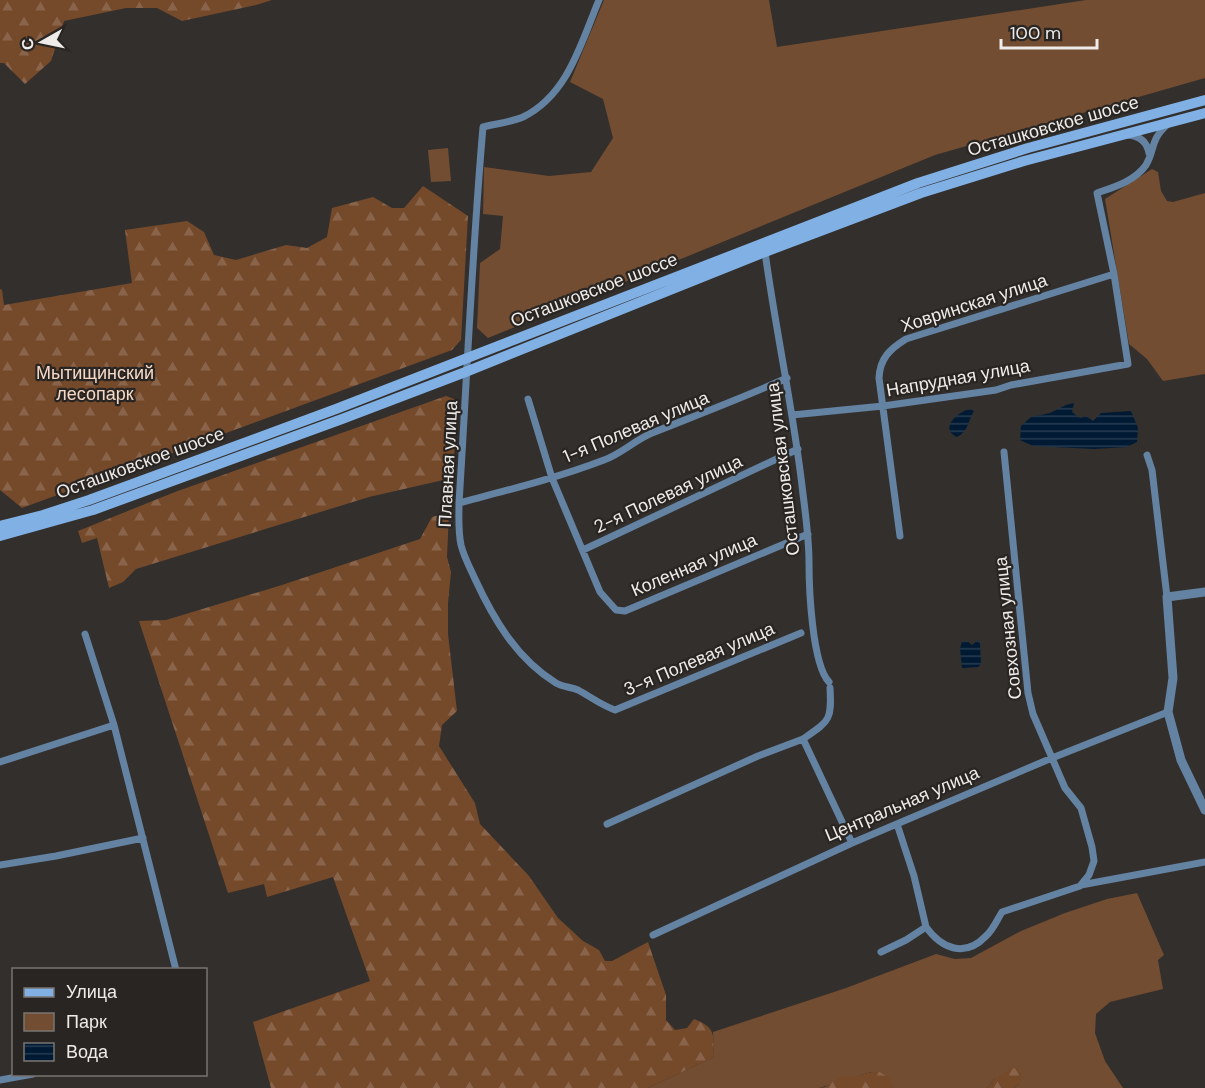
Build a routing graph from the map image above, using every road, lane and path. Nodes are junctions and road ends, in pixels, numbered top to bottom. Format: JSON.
{"nodes":[{"id":1,"x":599,"y":0,"type":"edge"},
{"id":2,"x":1205,"y":100,"type":"edge"},
{"id":3,"x":1205,"y":113,"type":"edge"},
{"id":4,"x":1170,"y":122,"type":"junction"},
{"id":5,"x":1123,"y":135,"type":"junction"},
{"id":6,"x":1150,"y":156,"type":"junction"},
{"id":7,"x":765,"y":252,"type":"junction"},
{"id":8,"x":1114,"y":274,"type":"junction"},
{"id":9,"x":468,"y":356,"type":"junction"},
{"id":10,"x":468,"y":371,"type":"junction"},
{"id":11,"x":787,"y":378,"type":"junction"},
{"id":12,"x":528,"y":399,"type":"dead end"},
{"id":13,"x":884,"y":406,"type":"junction"},
{"id":14,"x":792,"y":415,"type":"junction"},
{"id":15,"x":798,"y":449,"type":"junction"},
{"id":16,"x":1004,"y":453,"type":"dead end"},
{"id":17,"x":1147,"y":455,"type":"dead end"},
{"id":18,"x":552,"y":478,"type":"junction"},
{"id":19,"x":459,"y":503,"type":"junction"},
{"id":20,"x":0,"y":526,"type":"edge"},
{"id":21,"x":808,"y":534,"type":"junction"},
{"id":22,"x":0,"y":536,"type":"edge"},
{"id":23,"x":900,"y":536,"type":"dead end"},
{"id":24,"x":583,"y":550,"type":"junction"},
{"id":25,"x":1205,"y":592,"type":"edge"},
{"id":26,"x":1167,"y":597,"type":"junction"},
{"id":27,"x":801,"y":633,"type":"dead end"},
{"id":28,"x":85,"y":634,"type":"dead end"},
{"id":29,"x":577,"y":690,"type":"joint"},
{"id":30,"x":1168,"y":712,"type":"junction"},
{"id":31,"x":114,"y":725,"type":"junction"},
{"id":32,"x":803,"y":739,"type":"junction"},
{"id":33,"x":1052,"y":758,"type":"junction"},
{"id":34,"x":0,"y":762,"type":"edge"},
{"id":35,"x":1205,"y":810,"type":"edge"},
{"id":36,"x":607,"y":824,"type":"dead end"},
{"id":37,"x":897,"y":824,"type":"junction"},
{"id":38,"x":143,"y":838,"type":"junction"},
{"id":39,"x":852,"y":843,"type":"junction"},
{"id":40,"x":1205,"y":862,"type":"edge"},
{"id":41,"x":0,"y":865,"type":"edge"},
{"id":42,"x":1080,"y":886,"type":"junction"},
{"id":43,"x":926,"y":927,"type":"junction"},
{"id":44,"x":654,"y":935,"type":"dead end"},
{"id":45,"x":881,"y":952,"type":"dead end"},
{"id":46,"x":176,"y":968,"type":"edge"},
{"id":47,"x":22,"y":1076,"type":"edge"},
{"id":48,"x":0,"y":1080,"type":"edge"}],
"edges":[{"from":1,"to":9,"type":"street","name":"Плавная улица"},
{"from":2,"to":9,"type":"main road","name":"Осташковское шоссе"},
{"from":3,"to":4,"type":"main road","name":"Осташковское шоссе"},
{"from":4,"to":5,"type":"main road","name":"Осташковское шоссе"},
{"from":4,"to":6,"type":"street"},
{"from":5,"to":6,"type":"street"},
{"from":5,"to":7,"type":"main road","name":"Осташковское шоссе"},
{"from":6,"to":8,"type":"street"},
{"from":7,"to":10,"type":"main road","name":"Осташковское шоссе"},
{"from":7,"to":11,"type":"street","name":"Осташковская улица"},
{"from":8,"to":13,"type":"street","name":"Ховринская улица"},
{"from":8,"to":13,"type":"street","name":"Напрудная улица"},
{"from":9,"to":10,"type":"street","name":"Плавная улица"},
{"from":9,"to":20,"type":"main road","name":"Осташковское шоссе"},
{"from":10,"to":19,"type":"street","name":"Плавная улица"},
{"from":10,"to":22,"type":"main road","name":"Осташковское шоссе"},
{"from":11,"to":14,"type":"street","name":"Осташковская улица"},
{"from":11,"to":18,"type":"street","name":"1-я Полевая улица"},
{"from":12,"to":18,"type":"street"},
{"from":13,"to":14,"type":"street","name":"Напрудная улица"},
{"from":13,"to":23,"type":"street","name":"Ховринская улица"},
{"from":14,"to":15,"type":"street","name":"Осташковская улица"},
{"from":15,"to":21,"type":"street","name":"Осташковская улица"},
{"from":15,"to":24,"type":"street","name":"2-я Полевая улица"},
{"from":16,"to":33,"type":"street","name":"Совхозная улица"},
{"from":17,"to":26,"type":"street"},
{"from":18,"to":19,"type":"street","name":"1-я Полевая улица"},
{"from":18,"to":24,"type":"street"},
{"from":19,"to":29,"type":"street","name":"Плавная улица"},
{"from":21,"to":24,"type":"street","name":"Коленная улица"},
{"from":21,"to":32,"type":"street","name":"Осташковская улица"},
{"from":25,"to":26,"type":"street"},
{"from":26,"to":30,"type":"street"},
{"from":27,"to":29,"type":"street","name":"3-я Полевая улица"},
{"from":28,"to":31,"type":"street"},
{"from":30,"to":33,"type":"street","name":"Центральная улица"},
{"from":30,"to":35,"type":"street"},
{"from":31,"to":34,"type":"street"},
{"from":31,"to":38,"type":"street"},
{"from":32,"to":36,"type":"street"},
{"from":32,"to":39,"type":"street"},
{"from":33,"to":37,"type":"street","name":"Центральная улица"},
{"from":33,"to":42,"type":"street","name":"Совхозная улица"},
{"from":37,"to":39,"type":"street","name":"Центральная улица"},
{"from":37,"to":43,"type":"street"},
{"from":38,"to":41,"type":"street"},
{"from":38,"to":46,"type":"street"},
{"from":39,"to":44,"type":"street","name":"Центральная улица"},
{"from":40,"to":42,"type":"street"},
{"from":42,"to":43,"type":"street"},
{"from":43,"to":45,"type":"street"},
{"from":47,"to":48,"type":"street"}]}
